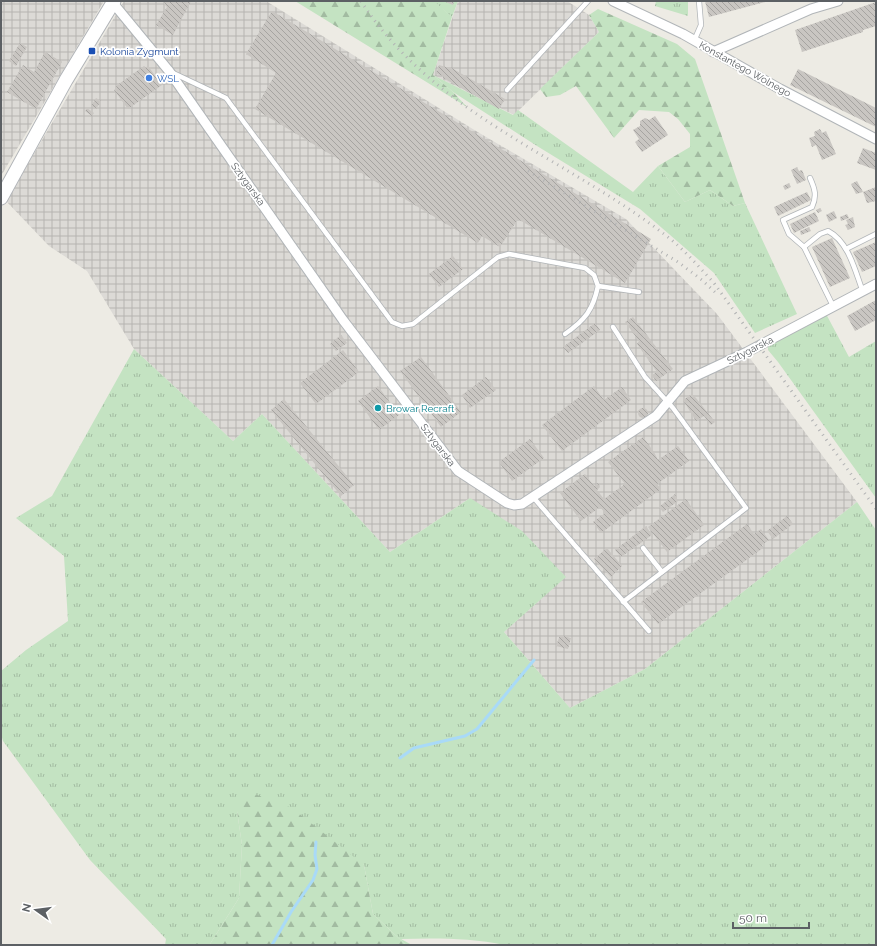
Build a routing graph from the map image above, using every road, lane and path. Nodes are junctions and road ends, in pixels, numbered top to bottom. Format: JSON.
{"nodes":[{"id":1,"x":588,"y":1,"type":"edge"},
{"id":2,"x":613,"y":1,"type":"edge"},
{"id":3,"x":698,"y":1,"type":"edge"},
{"id":4,"x":838,"y":1,"type":"edge"},
{"id":5,"x":114,"y":2,"type":"edge"},
{"id":6,"x":694,"y":41,"type":"junction"},
{"id":7,"x":713,"y":52,"type":"junction"},
{"id":8,"x":169,"y":71,"type":"junction"},
{"id":9,"x":507,"y":90,"type":"dead end"},
{"id":10,"x":876,"y":139,"type":"edge"},
{"id":11,"x":810,"y":178,"type":"dead end"},
{"id":12,"x":1,"y":198,"type":"edge"},
{"id":13,"x":876,"y":234,"type":"edge"},
{"id":14,"x":804,"y":247,"type":"junction"},
{"id":15,"x":846,"y":249,"type":"junction"},
{"id":16,"x":876,"y":284,"type":"edge"},
{"id":17,"x":598,"y":286,"type":"junction"},
{"id":18,"x":639,"y":292,"type":"dead end"},
{"id":19,"x":863,"y":292,"type":"junction"},
{"id":20,"x":834,"y":306,"type":"junction"},
{"id":21,"x":613,"y":327,"type":"dead end"},
{"id":22,"x":564,"y":334,"type":"dead end"},
{"id":23,"x":667,"y":402,"type":"junction"},
{"id":24,"x":533,"y":497,"type":"junction"},
{"id":25,"x":643,"y":548,"type":"dead end"},
{"id":26,"x":662,"y":572,"type":"junction"},
{"id":27,"x":623,"y":602,"type":"junction"},
{"id":28,"x":649,"y":631,"type":"dead end"}],
"edges":[{"from":1,"to":9,"type":"lane"},
{"from":2,"to":6,"type":"street","name":"Konstantego Wolnego"},
{"from":3,"to":6,"type":"lane"},
{"from":4,"to":7,"type":"street"},
{"from":5,"to":8,"type":"street","name":"Sztygarska"},
{"from":5,"to":12,"type":"street"},
{"from":6,"to":7,"type":"street","name":"Konstantego Wolnego"},
{"from":7,"to":10,"type":"street","name":"Konstantego Wolnego"},
{"from":8,"to":17,"type":"lane"},
{"from":8,"to":24,"type":"street","name":"Sztygarska"},
{"from":11,"to":14,"type":"lane"},
{"from":13,"to":15,"type":"lane"},
{"from":14,"to":15,"type":"lane"},
{"from":14,"to":20,"type":"lane"},
{"from":15,"to":19,"type":"lane"},
{"from":16,"to":19,"type":"street","name":"Sztygarska"},
{"from":17,"to":18,"type":"lane"},
{"from":17,"to":22,"type":"lane"},
{"from":19,"to":20,"type":"street","name":"Sztygarska"},
{"from":20,"to":23,"type":"street","name":"Sztygarska"},
{"from":21,"to":23,"type":"lane"},
{"from":23,"to":24,"type":"street","name":"Sztygarska"},
{"from":23,"to":26,"type":"lane"},
{"from":24,"to":27,"type":"lane"},
{"from":25,"to":26,"type":"lane"},
{"from":26,"to":27,"type":"lane"},
{"from":27,"to":28,"type":"lane"}]}
